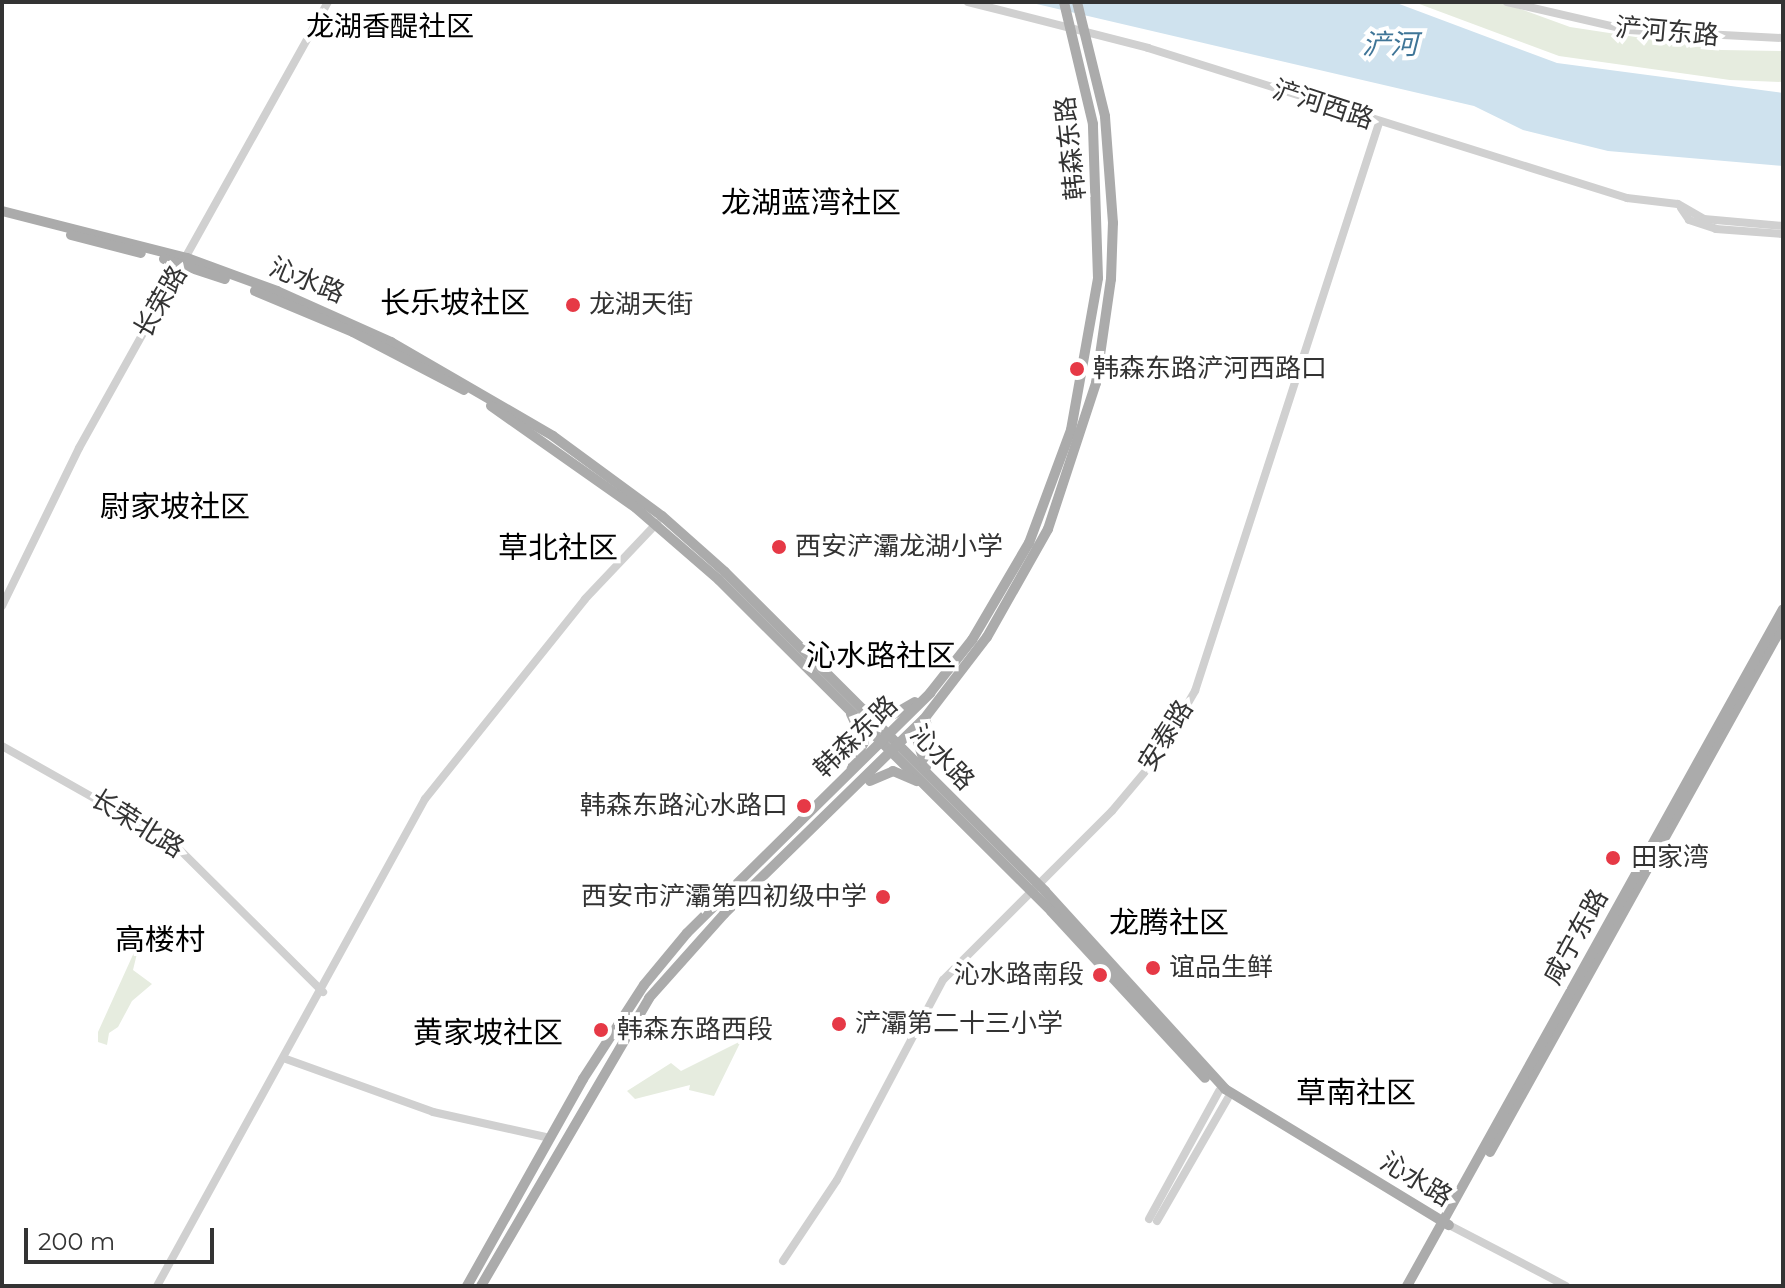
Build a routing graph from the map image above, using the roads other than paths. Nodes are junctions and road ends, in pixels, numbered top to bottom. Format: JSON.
{"nodes":[{"id":1,"x":328,"y":2,"type":"edge"},
{"id":2,"x":968,"y":2,"type":"edge"},
{"id":3,"x":1064,"y":2,"type":"edge"},
{"id":4,"x":1077,"y":2,"type":"edge"},
{"id":5,"x":1507,"y":2,"type":"edge"},
{"id":6,"x":1072,"y":27,"type":"junction"},
{"id":7,"x":1084,"y":30,"type":"junction"},
{"id":8,"x":1783,"y":38,"type":"edge"},
{"id":9,"x":1379,"y":123,"type":"junction"},
{"id":10,"x":1678,"y":204,"type":"junction"},
{"id":11,"x":2,"y":211,"type":"edge"},
{"id":12,"x":2,"y":218,"type":"edge"},
{"id":13,"x":1783,"y":226,"type":"edge"},
{"id":14,"x":1783,"y":234,"type":"edge"},
{"id":15,"x":184,"y":261,"type":"junction"},
{"id":16,"x":659,"y":520,"type":"junction"},
{"id":17,"x":2,"y":606,"type":"edge"},
{"id":18,"x":1783,"y":609,"type":"edge"},
{"id":19,"x":1783,"y":625,"type":"edge"},
{"id":20,"x":936,"y":686,"type":"junction"},
{"id":21,"x":842,"y":693,"type":"junction"},
{"id":22,"x":941,"y":699,"type":"junction"},
{"id":23,"x":888,"y":739,"type":"junction"},
{"id":24,"x":2,"y":746,"type":"edge"},
{"id":25,"x":897,"y":749,"type":"junction"},
{"id":26,"x":843,"y":780,"type":"junction"},
{"id":27,"x":934,"y":787,"type":"junction"},
{"id":28,"x":849,"y":797,"type":"junction"},
{"id":29,"x":1035,"y":889,"type":"junction"},
{"id":30,"x":323,"y":992,"type":"junction"},
{"id":31,"x":286,"y":1059,"type":"junction"},
{"id":32,"x":1224,"y":1094,"type":"junction"},
{"id":33,"x":550,"y":1138,"type":"junction"},
{"id":34,"x":1479,"y":1157,"type":"junction"},
{"id":35,"x":1463,"y":1168,"type":"dead end"},
{"id":36,"x":1153,"y":1220,"type":"dead end"},
{"id":37,"x":1445,"y":1223,"type":"junction"},
{"id":38,"x":784,"y":1259,"type":"dead end"},
{"id":39,"x":157,"y":1286,"type":"edge"},
{"id":40,"x":467,"y":1286,"type":"edge"},
{"id":41,"x":481,"y":1286,"type":"edge"},
{"id":42,"x":1407,"y":1286,"type":"edge"},
{"id":43,"x":1415,"y":1286,"type":"edge"},
{"id":44,"x":1566,"y":1286,"type":"edge"}],
"edges":[{"from":1,"to":15,"type":"street","name":"长荣路"},
{"from":2,"to":6,"type":"street","name":"浐河西路"},
{"from":3,"to":6,"type":"main road","name":"韩森东路"},
{"from":4,"to":7,"type":"main road","name":"韩森东路"},
{"from":5,"to":8,"type":"street","name":"浐河东路"},
{"from":6,"to":7,"type":"street","name":"浐河西路"},
{"from":6,"to":20,"type":"main road","name":"韩森东路"},
{"from":7,"to":9,"type":"street","name":"浐河西路"},
{"from":7,"to":22,"type":"main road","name":"韩森东路"},
{"from":9,"to":10,"type":"street","name":"浐河西路"},
{"from":9,"to":29,"type":"street","name":"安泰路"},
{"from":10,"to":13,"type":"street","name":"浐河西路"},
{"from":10,"to":14,"type":"street","name":"浐河西路"},
{"from":11,"to":15,"type":"main road","name":"沁水路"},
{"from":12,"to":15,"type":"main road","name":"沁水路"},
{"from":15,"to":16,"type":"main road","name":"沁水路"},
{"from":15,"to":17,"type":"street","name":"长荣路"},
{"from":16,"to":21,"type":"main road","name":"沁水路"},
{"from":16,"to":30,"type":"street"},
{"from":18,"to":34,"type":"main road","name":"咸宁东路"},
{"from":19,"to":37,"type":"main road","name":"咸宁东路"},
{"from":20,"to":21,"type":"main road"},
{"from":20,"to":23,"type":"main road","name":"韩森东路"},
{"from":21,"to":23,"type":"main road","name":"沁水路"},
{"from":21,"to":26,"type":"main road"},
{"from":22,"to":25,"type":"main road","name":"韩森东路"},
{"from":22,"to":27,"type":"main road"},
{"from":23,"to":25,"type":"main road","name":"沁水路"},
{"from":23,"to":26,"type":"main road","name":"韩森东路"},
{"from":24,"to":30,"type":"street","name":"长荣北路"},
{"from":25,"to":27,"type":"main road","name":"沁水路"},
{"from":25,"to":28,"type":"main road","name":"韩森东路"},
{"from":26,"to":33,"type":"main road","name":"韩森东路"},
{"from":27,"to":28,"type":"main road"},
{"from":27,"to":29,"type":"main road","name":"沁水路"},
{"from":28,"to":41,"type":"main road","name":"韩森东路"},
{"from":29,"to":32,"type":"main road","name":"沁水路"},
{"from":29,"to":37,"type":"main road","name":"沁水路"},
{"from":29,"to":38,"type":"street","name":"安泰路"},
{"from":30,"to":31,"type":"street"},
{"from":31,"to":33,"type":"street"},
{"from":31,"to":39,"type":"street"},
{"from":32,"to":36,"type":"street"},
{"from":32,"to":37,"type":"main road","name":"沁水路"},
{"from":33,"to":40,"type":"main road","name":"韩森东路"},
{"from":34,"to":35,"type":"main road"},
{"from":34,"to":37,"type":"main road","name":"咸宁东路"},
{"from":37,"to":42,"type":"main road","name":"咸宁东路"},
{"from":37,"to":43,"type":"main road","name":"咸宁东路"},
{"from":37,"to":44,"type":"street"}]}
